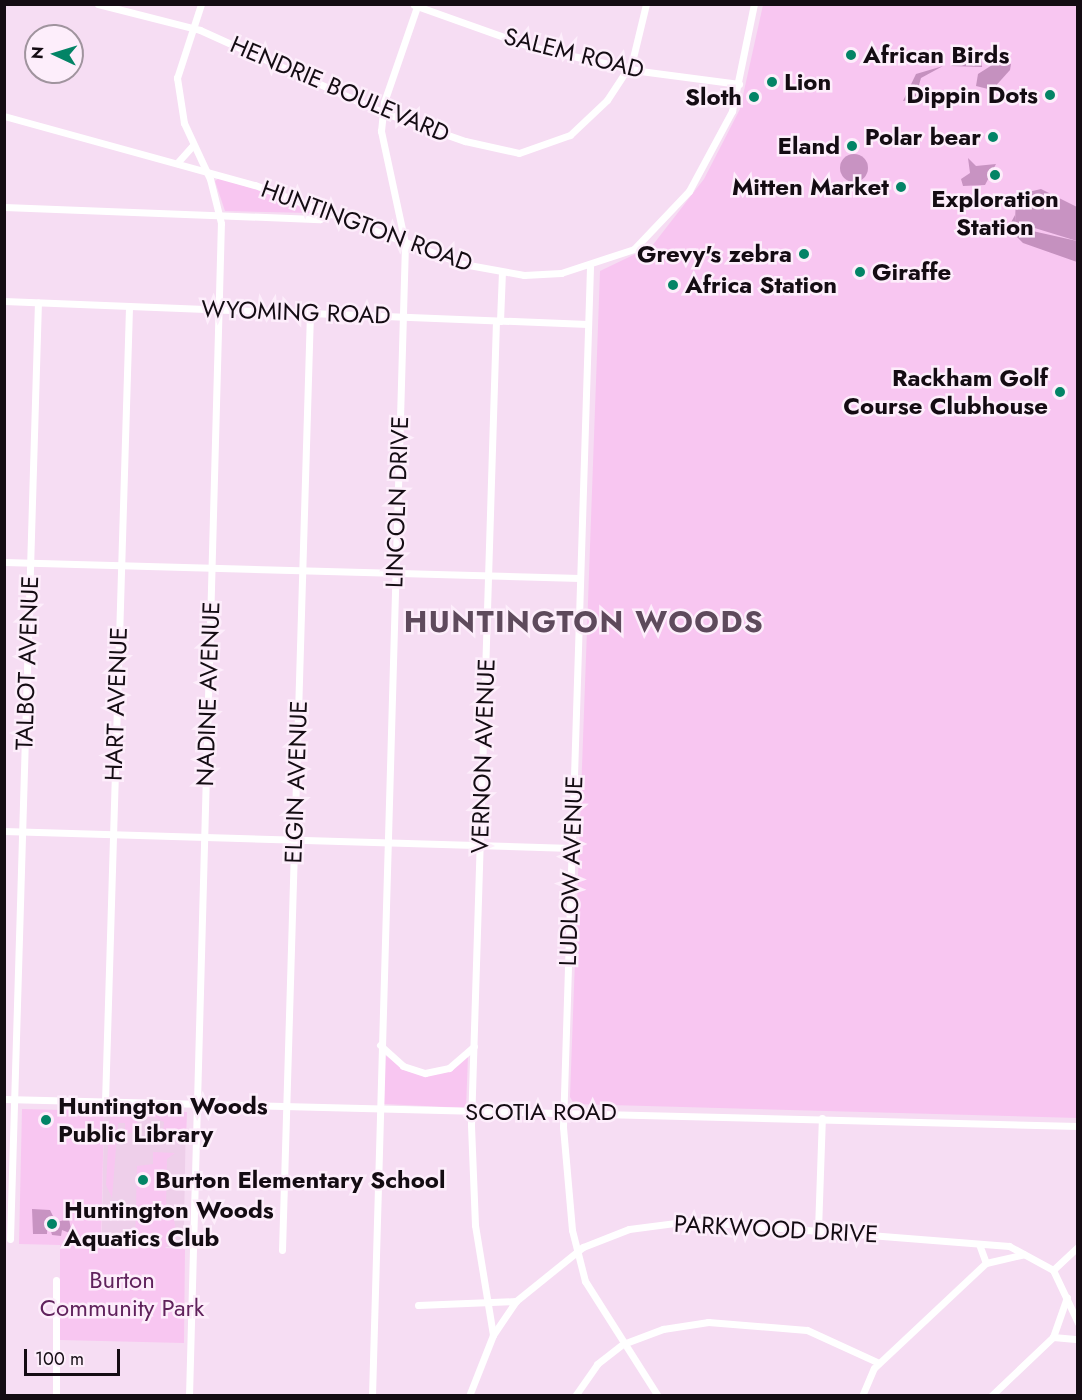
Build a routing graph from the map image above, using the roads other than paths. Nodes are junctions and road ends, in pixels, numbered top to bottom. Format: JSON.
{"nodes":[{"id":1,"x":98,"y":4,"type":"edge"},
{"id":2,"x":201,"y":4,"type":"edge"},
{"id":3,"x":646,"y":4,"type":"edge"},
{"id":4,"x":754,"y":4,"type":"edge"},
{"id":5,"x":416,"y":5,"type":"edge"},
{"id":6,"x":191,"y":27,"type":"junction"},
{"id":7,"x":629,"y":69,"type":"junction"},
{"id":8,"x":739,"y":84,"type":"junction"},
{"id":9,"x":382,"y":112,"type":"junction"},
{"id":10,"x":4,"y":116,"type":"edge"},
{"id":11,"x":193,"y":145,"type":"junction"},
{"id":12,"x":177,"y":163,"type":"junction"},
{"id":13,"x":206,"y":171,"type":"junction"},
{"id":14,"x":315,"y":206,"type":"junction"},
{"id":15,"x":4,"y":207,"type":"edge"},
{"id":16,"x":332,"y":213,"type":"junction"},
{"id":17,"x":220,"y":215,"type":"junction"},
{"id":18,"x":311,"y":218,"type":"junction"},
{"id":19,"x":403,"y":222,"type":"junction"},
{"id":20,"x":387,"y":235,"type":"junction"},
{"id":21,"x":405,"y":243,"type":"junction"},
{"id":22,"x":590,"y":267,"type":"junction"},
{"id":23,"x":502,"y":272,"type":"junction"},
{"id":24,"x":4,"y":301,"type":"edge"},
{"id":25,"x":38,"y":302,"type":"junction"},
{"id":26,"x":129,"y":306,"type":"junction"},
{"id":27,"x":220,"y":309,"type":"junction"},
{"id":28,"x":310,"y":314,"type":"junction"},
{"id":29,"x":403,"y":316,"type":"junction"},
{"id":30,"x":498,"y":321,"type":"junction"},
{"id":31,"x":588,"y":324,"type":"junction"},
{"id":32,"x":4,"y":562,"type":"edge"},
{"id":33,"x":30,"y":563,"type":"junction"},
{"id":34,"x":121,"y":565,"type":"junction"},
{"id":35,"x":212,"y":568,"type":"junction"},
{"id":36,"x":302,"y":570,"type":"junction"},
{"id":37,"x":395,"y":573,"type":"junction"},
{"id":38,"x":488,"y":576,"type":"junction"},
{"id":39,"x":580,"y":578,"type":"junction"},
{"id":40,"x":4,"y":831,"type":"edge"},
{"id":41,"x":22,"y":832,"type":"junction"},
{"id":42,"x":112,"y":834,"type":"junction"},
{"id":43,"x":203,"y":837,"type":"junction"},
{"id":44,"x":294,"y":840,"type":"junction"},
{"id":45,"x":386,"y":842,"type":"junction"},
{"id":46,"x":480,"y":844,"type":"junction"},
{"id":47,"x":572,"y":848,"type":"junction"},
{"id":48,"x":380,"y":1045,"type":"junction"},
{"id":49,"x":474,"y":1047,"type":"junction"},
{"id":50,"x":4,"y":1100,"type":"edge"},
{"id":51,"x":14,"y":1100,"type":"junction"},
{"id":52,"x":105,"y":1102,"type":"junction"},
{"id":53,"x":195,"y":1105,"type":"junction"},
{"id":54,"x":286,"y":1107,"type":"junction"},
{"id":55,"x":378,"y":1110,"type":"junction"},
{"id":56,"x":472,"y":1113,"type":"junction"},
{"id":57,"x":563,"y":1116,"type":"junction"},
{"id":58,"x":822,"y":1118,"type":"junction"},
{"id":59,"x":1077,"y":1126,"type":"edge"},
{"id":60,"x":818,"y":1230,"type":"junction"},
{"id":61,"x":10,"y":1239,"type":"dead end"},
{"id":62,"x":979,"y":1244,"type":"junction"},
{"id":63,"x":1077,"y":1247,"type":"edge"},
{"id":64,"x":282,"y":1250,"type":"dead end"},
{"id":65,"x":576,"y":1251,"type":"junction"},
{"id":66,"x":1026,"y":1254,"type":"junction"},
{"id":67,"x":986,"y":1263,"type":"junction"},
{"id":68,"x":1053,"y":1270,"type":"junction"},
{"id":69,"x":56,"y":1280,"type":"dead end"},
{"id":70,"x":1067,"y":1297,"type":"junction"},
{"id":71,"x":516,"y":1301,"type":"junction"},
{"id":72,"x":485,"y":1304,"type":"junction"},
{"id":73,"x":418,"y":1305,"type":"dead end"},
{"id":74,"x":1077,"y":1323,"type":"edge"},
{"id":75,"x":493,"y":1335,"type":"junction"},
{"id":76,"x":1053,"y":1337,"type":"junction"},
{"id":77,"x":1077,"y":1340,"type":"edge"},
{"id":78,"x":623,"y":1344,"type":"junction"},
{"id":79,"x":879,"y":1363,"type":"junction"},
{"id":80,"x":56,"y":1395,"type":"edge"},
{"id":81,"x":189,"y":1395,"type":"edge"},
{"id":82,"x":372,"y":1395,"type":"edge"},
{"id":83,"x":470,"y":1395,"type":"edge"},
{"id":84,"x":575,"y":1395,"type":"edge"},
{"id":85,"x":658,"y":1395,"type":"edge"},
{"id":86,"x":862,"y":1395,"type":"edge"},
{"id":87,"x":991,"y":1395,"type":"edge"}],
"edges":[{"from":1,"to":6,"type":"street","name":"HENDRIE BOULEVARD"},
{"from":2,"to":6,"type":"street","name":"NADINE AVENUE"},
{"from":3,"to":7,"type":"street","name":"HENDRIE BOULEVARD"},
{"from":4,"to":8,"type":"street","name":"HUNTINGTON ROAD"},
{"from":5,"to":7,"type":"street","name":"SALEM ROAD"},
{"from":5,"to":9,"type":"street","name":"LINCOLN DRIVE"},
{"from":6,"to":9,"type":"street","name":"HENDRIE BOULEVARD"},
{"from":6,"to":11,"type":"street","name":"NADINE AVENUE"},
{"from":7,"to":8,"type":"street","name":"SALEM ROAD"},
{"from":7,"to":9,"type":"street","name":"HENDRIE BOULEVARD"},
{"from":8,"to":22,"type":"street","name":"HUNTINGTON ROAD"},
{"from":9,"to":19,"type":"street","name":"LINCOLN DRIVE"},
{"from":10,"to":12,"type":"street","name":"HUNTINGTON ROAD"},
{"from":11,"to":12,"type":"street"},
{"from":11,"to":13,"type":"street","name":"NADINE AVENUE"},
{"from":12,"to":13,"type":"street","name":"HUNTINGTON ROAD"},
{"from":13,"to":14,"type":"street","name":"HUNTINGTON ROAD"},
{"from":13,"to":17,"type":"street","name":"NADINE AVENUE"},
{"from":14,"to":16,"type":"street","name":"HUNTINGTON ROAD"},
{"from":14,"to":18,"type":"street"},
{"from":15,"to":17,"type":"street"},
{"from":16,"to":18,"type":"street"},
{"from":16,"to":20,"type":"street","name":"HUNTINGTON ROAD"},
{"from":17,"to":18,"type":"street"},
{"from":17,"to":27,"type":"street","name":"NADINE AVENUE"},
{"from":19,"to":20,"type":"street"},
{"from":19,"to":21,"type":"street","name":"LINCOLN DRIVE"},
{"from":20,"to":21,"type":"street","name":"HUNTINGTON ROAD"},
{"from":21,"to":23,"type":"street","name":"HUNTINGTON ROAD"},
{"from":21,"to":29,"type":"street","name":"LINCOLN DRIVE"},
{"from":22,"to":23,"type":"street","name":"HUNTINGTON ROAD"},
{"from":22,"to":31,"type":"street","name":"LUDLOW AVENUE"},
{"from":23,"to":30,"type":"street","name":"VERNON AVENUE"},
{"from":24,"to":25,"type":"street","name":"WYOMING ROAD"},
{"from":25,"to":26,"type":"street","name":"WYOMING ROAD"},
{"from":25,"to":33,"type":"street","name":"TALBOT AVENUE"},
{"from":26,"to":27,"type":"street","name":"WYOMING ROAD"},
{"from":26,"to":34,"type":"street","name":"HART AVENUE"},
{"from":27,"to":28,"type":"street","name":"WYOMING ROAD"},
{"from":27,"to":35,"type":"street","name":"NADINE AVENUE"},
{"from":28,"to":29,"type":"street","name":"WYOMING ROAD"},
{"from":28,"to":36,"type":"street","name":"ELGIN AVENUE"},
{"from":29,"to":30,"type":"street","name":"WYOMING ROAD"},
{"from":29,"to":37,"type":"street","name":"LINCOLN DRIVE"},
{"from":30,"to":31,"type":"street","name":"WYOMING ROAD"},
{"from":30,"to":38,"type":"street","name":"VERNON AVENUE"},
{"from":31,"to":39,"type":"street","name":"LUDLOW AVENUE"},
{"from":32,"to":33,"type":"street"},
{"from":33,"to":34,"type":"street"},
{"from":33,"to":41,"type":"street","name":"TALBOT AVENUE"},
{"from":34,"to":35,"type":"street"},
{"from":34,"to":42,"type":"street","name":"HART AVENUE"},
{"from":35,"to":36,"type":"street"},
{"from":35,"to":43,"type":"street","name":"NADINE AVENUE"},
{"from":36,"to":37,"type":"street"},
{"from":36,"to":44,"type":"street","name":"ELGIN AVENUE"},
{"from":37,"to":38,"type":"street"},
{"from":37,"to":45,"type":"street","name":"LINCOLN DRIVE"},
{"from":38,"to":39,"type":"street"},
{"from":38,"to":46,"type":"street","name":"VERNON AVENUE"},
{"from":39,"to":47,"type":"street","name":"LUDLOW AVENUE"},
{"from":40,"to":41,"type":"street"},
{"from":41,"to":42,"type":"street"},
{"from":41,"to":51,"type":"street","name":"TALBOT AVENUE"},
{"from":42,"to":43,"type":"street"},
{"from":42,"to":52,"type":"street","name":"HART AVENUE"},
{"from":43,"to":44,"type":"street"},
{"from":43,"to":53,"type":"street","name":"NADINE AVENUE"},
{"from":44,"to":45,"type":"street"},
{"from":44,"to":54,"type":"street","name":"ELGIN AVENUE"},
{"from":45,"to":46,"type":"street"},
{"from":45,"to":48,"type":"street","name":"LINCOLN DRIVE"},
{"from":46,"to":47,"type":"street"},
{"from":46,"to":49,"type":"street","name":"VERNON AVENUE"},
{"from":47,"to":57,"type":"street","name":"LUDLOW AVENUE"},
{"from":48,"to":49,"type":"street"},
{"from":48,"to":55,"type":"street","name":"LINCOLN DRIVE"},
{"from":49,"to":56,"type":"street","name":"VERNON AVENUE"},
{"from":50,"to":51,"type":"street","name":"SCOTIA ROAD"},
{"from":51,"to":52,"type":"street","name":"SCOTIA ROAD"},
{"from":51,"to":61,"type":"street","name":"TALBOT AVENUE"},
{"from":52,"to":53,"type":"street","name":"SCOTIA ROAD"},
{"from":53,"to":54,"type":"street","name":"SCOTIA ROAD"},
{"from":53,"to":81,"type":"street","name":"NADINE AVENUE"},
{"from":54,"to":55,"type":"street","name":"SCOTIA ROAD"},
{"from":54,"to":64,"type":"street","name":"ELGIN AVENUE"},
{"from":55,"to":56,"type":"street","name":"SCOTIA ROAD"},
{"from":55,"to":82,"type":"street","name":"LINCOLN DRIVE"},
{"from":56,"to":57,"type":"street","name":"SCOTIA ROAD"},
{"from":56,"to":72,"type":"street","name":"VERNON AVENUE"},
{"from":57,"to":58,"type":"street","name":"SCOTIA ROAD"},
{"from":57,"to":65,"type":"street","name":"LUDLOW AVENUE"},
{"from":58,"to":59,"type":"street","name":"SCOTIA ROAD"},
{"from":58,"to":60,"type":"street"},
{"from":60,"to":62,"type":"street","name":"PARKWOOD DRIVE"},
{"from":60,"to":65,"type":"street","name":"PARKWOOD DRIVE"},
{"from":62,"to":66,"type":"street","name":"PARKWOOD DRIVE"},
{"from":62,"to":67,"type":"street"},
{"from":63,"to":68,"type":"street"},
{"from":65,"to":71,"type":"street","name":"PARKWOOD DRIVE"},
{"from":65,"to":78,"type":"street","name":"LUDLOW AVENUE"},
{"from":66,"to":67,"type":"street"},
{"from":66,"to":68,"type":"street","name":"PARKWOOD DRIVE"},
{"from":67,"to":79,"type":"street"},
{"from":68,"to":70,"type":"street"},
{"from":69,"to":80,"type":"street"},
{"from":70,"to":74,"type":"street"},
{"from":70,"to":76,"type":"street"},
{"from":71,"to":72,"type":"street"},
{"from":71,"to":75,"type":"street","name":"PARKWOOD DRIVE"},
{"from":72,"to":73,"type":"street"},
{"from":72,"to":75,"type":"street","name":"VERNON AVENUE"},
{"from":75,"to":83,"type":"street"},
{"from":76,"to":77,"type":"street"},
{"from":76,"to":87,"type":"street"},
{"from":78,"to":79,"type":"street"},
{"from":78,"to":84,"type":"street"},
{"from":78,"to":85,"type":"street","name":"LUDLOW AVENUE"},
{"from":79,"to":86,"type":"street"}]}
